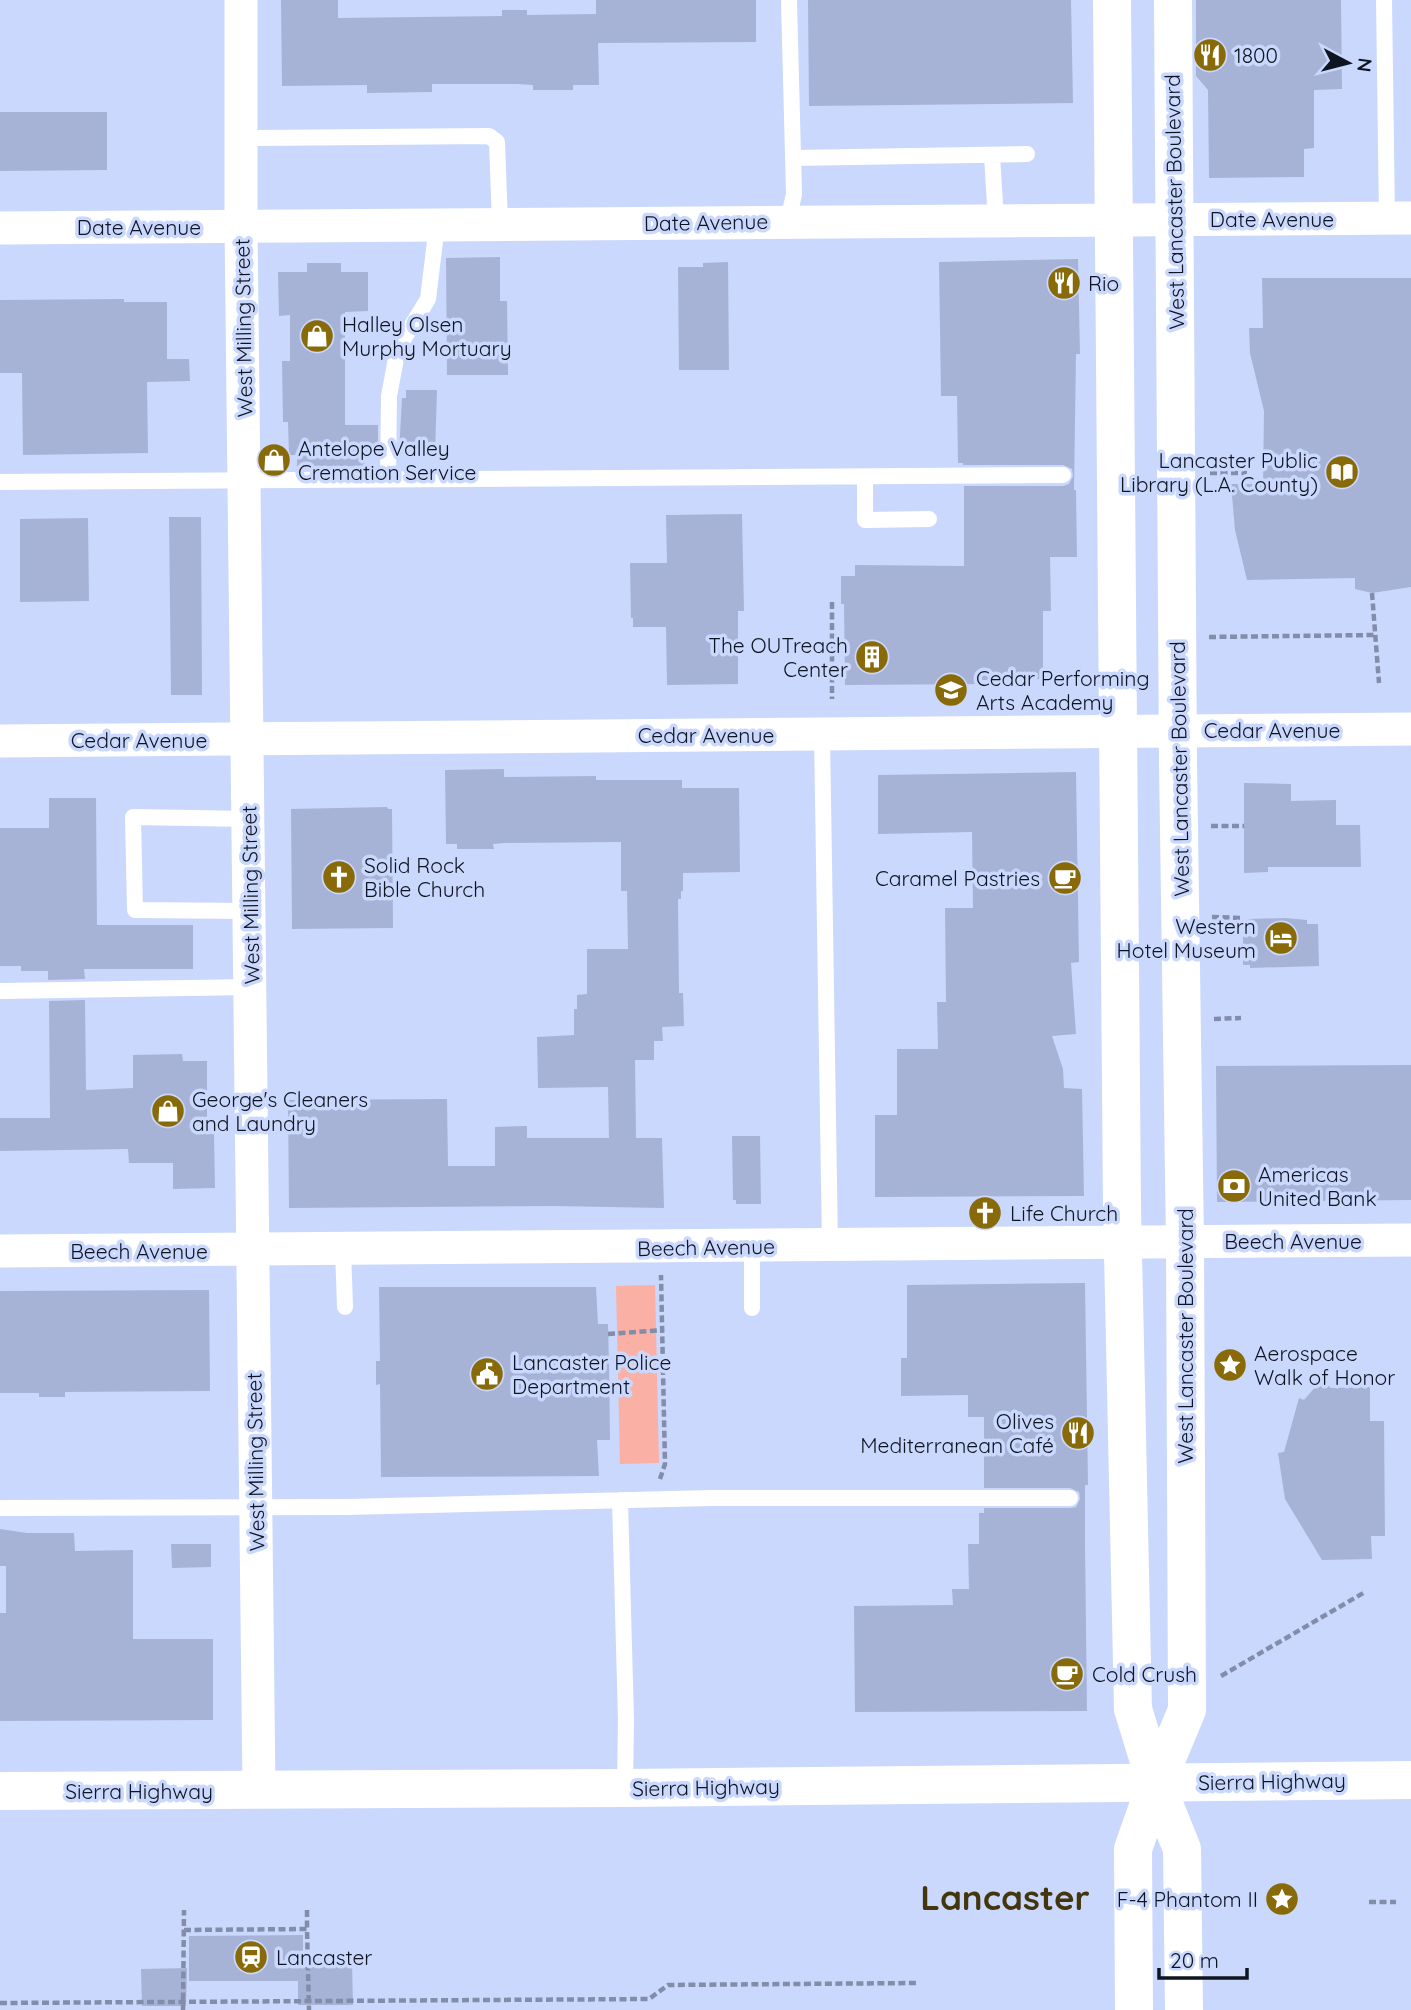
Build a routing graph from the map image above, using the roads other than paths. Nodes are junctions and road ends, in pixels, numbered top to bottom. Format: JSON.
{"nodes":[{"id":1,"x":241,"y":0,"type":"edge"},
{"id":2,"x":789,"y":0,"type":"edge"},
{"id":3,"x":1112,"y":0,"type":"edge"},
{"id":4,"x":1173,"y":0,"type":"edge"},
{"id":5,"x":1384,"y":0,"type":"edge"},
{"id":6,"x":241,"y":138,"type":"junction"},
{"id":7,"x":992,"y":155,"type":"junction"},
{"id":8,"x":1027,"y":155,"type":"dead end"},
{"id":9,"x":793,"y":158,"type":"junction"},
{"id":10,"x":1399,"y":218,"type":"edge"},
{"id":11,"x":1113,"y":220,"type":"junction"},
{"id":12,"x":1175,"y":220,"type":"junction"},
{"id":13,"x":789,"y":221,"type":"junction"},
{"id":14,"x":996,"y":221,"type":"junction"},
{"id":15,"x":500,"y":224,"type":"junction"},
{"id":16,"x":437,"y":225,"type":"junction"},
{"id":17,"x":241,"y":226,"type":"junction"},
{"id":18,"x":0,"y":228,"type":"edge"},
{"id":19,"x":1063,"y":475,"type":"dead end"},
{"id":20,"x":864,"y":477,"type":"junction"},
{"id":21,"x":388,"y":478,"type":"junction"},
{"id":22,"x":244,"y":480,"type":"junction"},
{"id":23,"x":0,"y":482,"type":"edge"},
{"id":24,"x":929,"y":519,"type":"dead end"},
{"id":25,"x":1411,"y":729,"type":"edge"},
{"id":26,"x":1179,"y":730,"type":"junction"},
{"id":27,"x":1119,"y":731,"type":"junction"},
{"id":28,"x":822,"y":735,"type":"junction"},
{"id":29,"x":248,"y":739,"type":"junction"},
{"id":30,"x":0,"y":741,"type":"edge"},
{"id":31,"x":249,"y":818,"type":"junction"},
{"id":32,"x":250,"y":911,"type":"junction"},
{"id":33,"x":251,"y":987,"type":"junction"},
{"id":34,"x":0,"y":991,"type":"edge"},
{"id":35,"x":1411,"y":1240,"type":"edge"},
{"id":36,"x":1123,"y":1243,"type":"junction"},
{"id":37,"x":1185,"y":1243,"type":"junction"},
{"id":38,"x":752,"y":1246,"type":"junction"},
{"id":39,"x":830,"y":1246,"type":"junction"},
{"id":40,"x":253,"y":1250,"type":"junction"},
{"id":41,"x":344,"y":1250,"type":"junction"},
{"id":42,"x":0,"y":1251,"type":"edge"},
{"id":43,"x":345,"y":1307,"type":"dead end"},
{"id":44,"x":752,"y":1308,"type":"dead end"},
{"id":45,"x":1070,"y":1498,"type":"dead end"},
{"id":46,"x":620,"y":1500,"type":"junction"},
{"id":47,"x":256,"y":1506,"type":"junction"},
{"id":48,"x":0,"y":1508,"type":"edge"},
{"id":49,"x":1411,"y":1780,"type":"edge"},
{"id":50,"x":1156,"y":1784,"type":"junction"},
{"id":51,"x":625,"y":1788,"type":"junction"},
{"id":52,"x":259,"y":1790,"type":"junction"},
{"id":53,"x":0,"y":1791,"type":"edge"},
{"id":54,"x":1134,"y":2010,"type":"edge"},
{"id":55,"x":1184,"y":2010,"type":"edge"}],
"edges":[{"from":1,"to":6,"type":"street","name":"West Milling Street"},
{"from":2,"to":9,"type":"lane"},
{"from":3,"to":11,"type":"street"},
{"from":4,"to":12,"type":"street","name":"West Lancaster Boulevard"},
{"from":5,"to":10,"type":"lane"},
{"from":6,"to":15,"type":"lane"},
{"from":6,"to":17,"type":"street","name":"West Milling Street"},
{"from":7,"to":8,"type":"lane"},
{"from":7,"to":9,"type":"lane"},
{"from":7,"to":14,"type":"lane"},
{"from":9,"to":13,"type":"lane"},
{"from":10,"to":12,"type":"street","name":"Date Avenue"},
{"from":11,"to":12,"type":"street","name":"Date Avenue"},
{"from":11,"to":14,"type":"street","name":"Date Avenue"},
{"from":11,"to":27,"type":"street"},
{"from":12,"to":26,"type":"street","name":"West Lancaster Boulevard"},
{"from":13,"to":14,"type":"street","name":"Date Avenue"},
{"from":13,"to":15,"type":"street","name":"Date Avenue"},
{"from":15,"to":16,"type":"street","name":"Date Avenue"},
{"from":16,"to":17,"type":"street","name":"Date Avenue"},
{"from":16,"to":21,"type":"lane"},
{"from":17,"to":18,"type":"street","name":"Date Avenue"},
{"from":17,"to":22,"type":"street","name":"West Milling Street"},
{"from":19,"to":20,"type":"lane"},
{"from":20,"to":21,"type":"lane"},
{"from":20,"to":24,"type":"lane"},
{"from":21,"to":22,"type":"lane"},
{"from":22,"to":23,"type":"lane"},
{"from":22,"to":29,"type":"street","name":"West Milling Street"},
{"from":25,"to":26,"type":"street","name":"Cedar Avenue"},
{"from":26,"to":27,"type":"street","name":"Cedar Avenue"},
{"from":26,"to":37,"type":"street","name":"West Lancaster Boulevard"},
{"from":27,"to":28,"type":"street","name":"Cedar Avenue"},
{"from":27,"to":36,"type":"street"},
{"from":28,"to":29,"type":"street","name":"Cedar Avenue"},
{"from":28,"to":39,"type":"lane"},
{"from":29,"to":30,"type":"street","name":"Cedar Avenue"},
{"from":29,"to":31,"type":"street","name":"West Milling Street"},
{"from":31,"to":32,"type":"street","name":"West Milling Street"},
{"from":31,"to":32,"type":"lane"},
{"from":32,"to":33,"type":"street","name":"West Milling Street"},
{"from":33,"to":34,"type":"lane"},
{"from":33,"to":40,"type":"street","name":"West Milling Street"},
{"from":35,"to":37,"type":"street","name":"Beech Avenue"},
{"from":36,"to":37,"type":"street","name":"Beech Avenue"},
{"from":36,"to":39,"type":"street","name":"Beech Avenue"},
{"from":36,"to":50,"type":"street"},
{"from":37,"to":50,"type":"street","name":"West Lancaster Boulevard"},
{"from":38,"to":39,"type":"street","name":"Beech Avenue"},
{"from":38,"to":41,"type":"street","name":"Beech Avenue"},
{"from":38,"to":44,"type":"lane"},
{"from":40,"to":41,"type":"street","name":"Beech Avenue"},
{"from":40,"to":42,"type":"street","name":"Beech Avenue"},
{"from":40,"to":47,"type":"street","name":"West Milling Street"},
{"from":41,"to":43,"type":"lane"},
{"from":45,"to":46,"type":"lane"},
{"from":46,"to":47,"type":"lane"},
{"from":46,"to":51,"type":"lane"},
{"from":47,"to":48,"type":"lane"},
{"from":47,"to":52,"type":"street","name":"West Milling Street"},
{"from":49,"to":50,"type":"street","name":"Sierra Highway"},
{"from":50,"to":51,"type":"street","name":"Sierra Highway"},
{"from":50,"to":54,"type":"street","name":"West Lancaster Boulevard"},
{"from":50,"to":55,"type":"street"},
{"from":51,"to":52,"type":"street","name":"Sierra Highway"},
{"from":52,"to":53,"type":"street","name":"Sierra Highway"}]}
